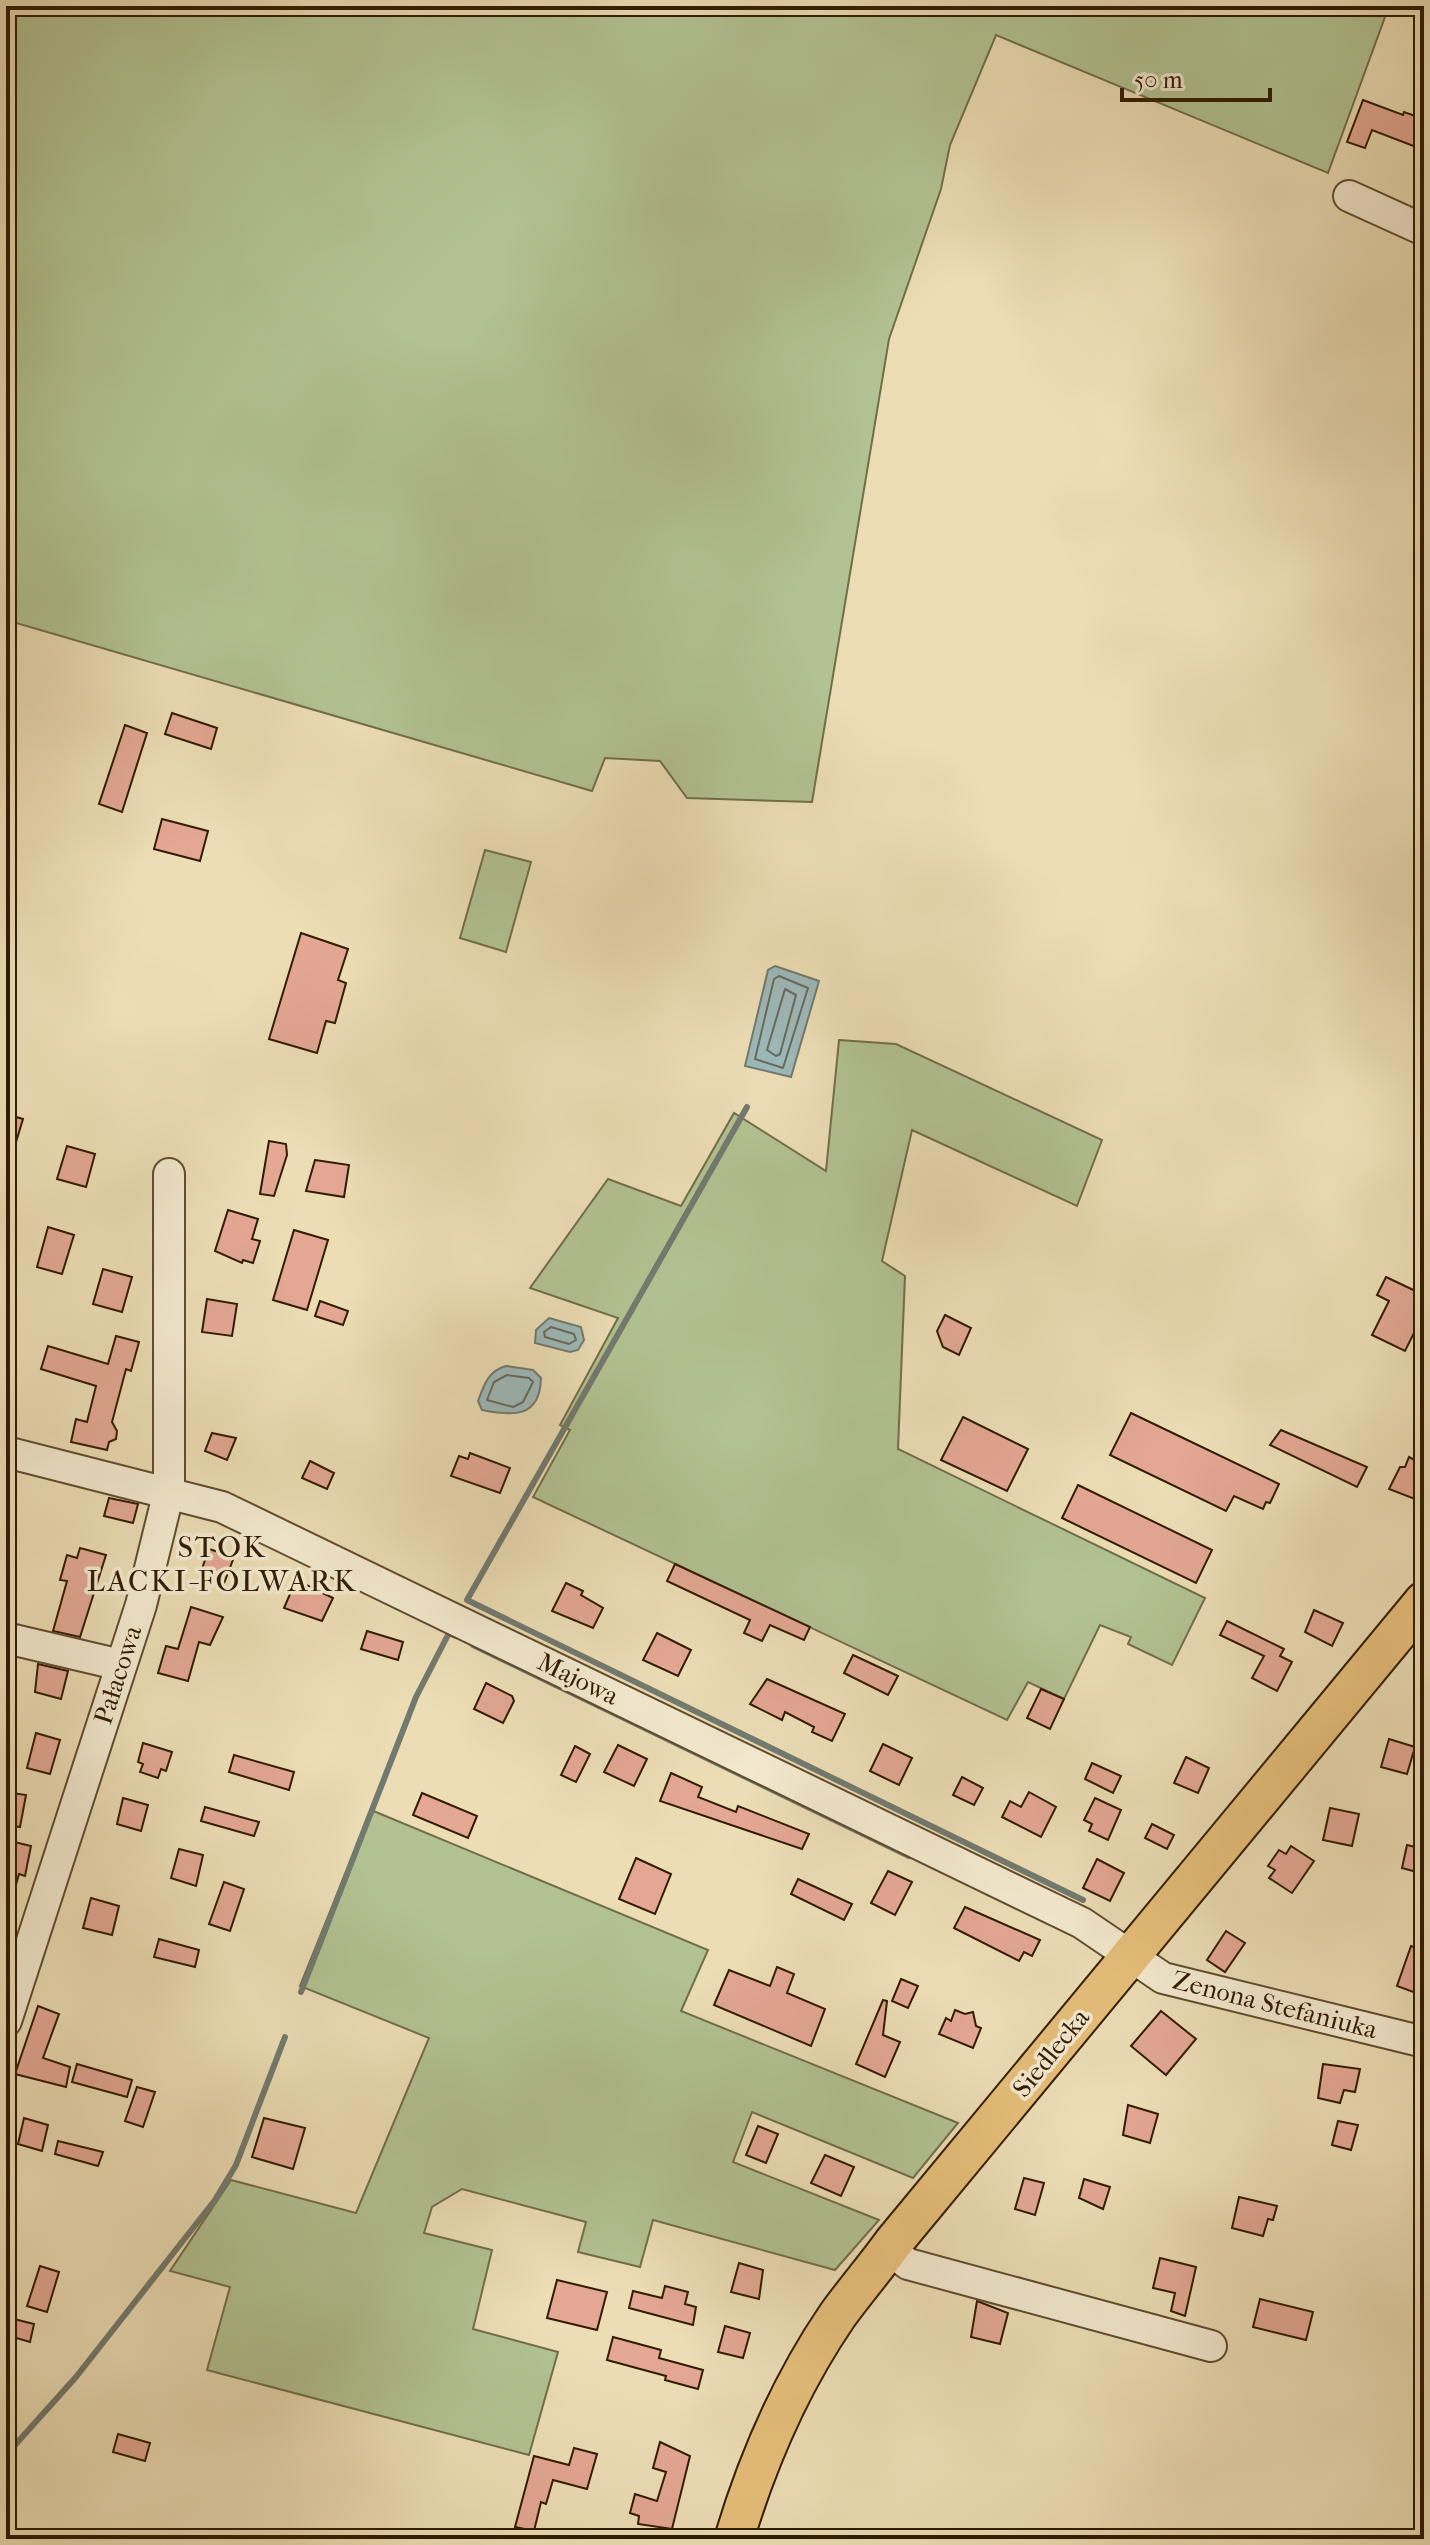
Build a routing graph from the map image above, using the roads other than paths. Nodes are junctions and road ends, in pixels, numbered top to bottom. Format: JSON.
{"nodes":[{"id":1,"x":1349,"y":196,"type":"dead end"},
{"id":2,"x":1424,"y":230,"type":"edge"},
{"id":3,"x":169,"y":1174,"type":"dead end"},
{"id":4,"x":6,"y":1452,"type":"edge"},
{"id":5,"x":169,"y":1491,"type":"junction"},
{"id":6,"x":1424,"y":1601,"type":"edge"},
{"id":7,"x":6,"y":1638,"type":"edge"},
{"id":8,"x":121,"y":1665,"type":"junction"},
{"id":9,"x":1131,"y":1954,"type":"junction"},
{"id":10,"x":6,"y":2021,"type":"edge"},
{"id":11,"x":1424,"y":2042,"type":"edge"},
{"id":12,"x":889,"y":2249,"type":"junction"},
{"id":13,"x":1211,"y":2346,"type":"dead end"},
{"id":14,"x":734,"y":2539,"type":"edge"}],
"edges":[{"from":1,"to":2,"type":"street"},
{"from":3,"to":5,"type":"street","name":"Pałacowa"},
{"from":4,"to":5,"type":"street","name":"Majowa"},
{"from":5,"to":8,"type":"street","name":"Pałacowa"},
{"from":5,"to":9,"type":"street","name":"Majowa"},
{"from":6,"to":9,"type":"main road","name":"Siedlecka"},
{"from":7,"to":8,"type":"street"},
{"from":8,"to":10,"type":"street","name":"Pałacowa"},
{"from":9,"to":11,"type":"street","name":"Zenona Stefaniuka"},
{"from":9,"to":12,"type":"main road","name":"Siedlecka"},
{"from":12,"to":13,"type":"street"},
{"from":12,"to":14,"type":"main road","name":"Siedlecka"}]}
